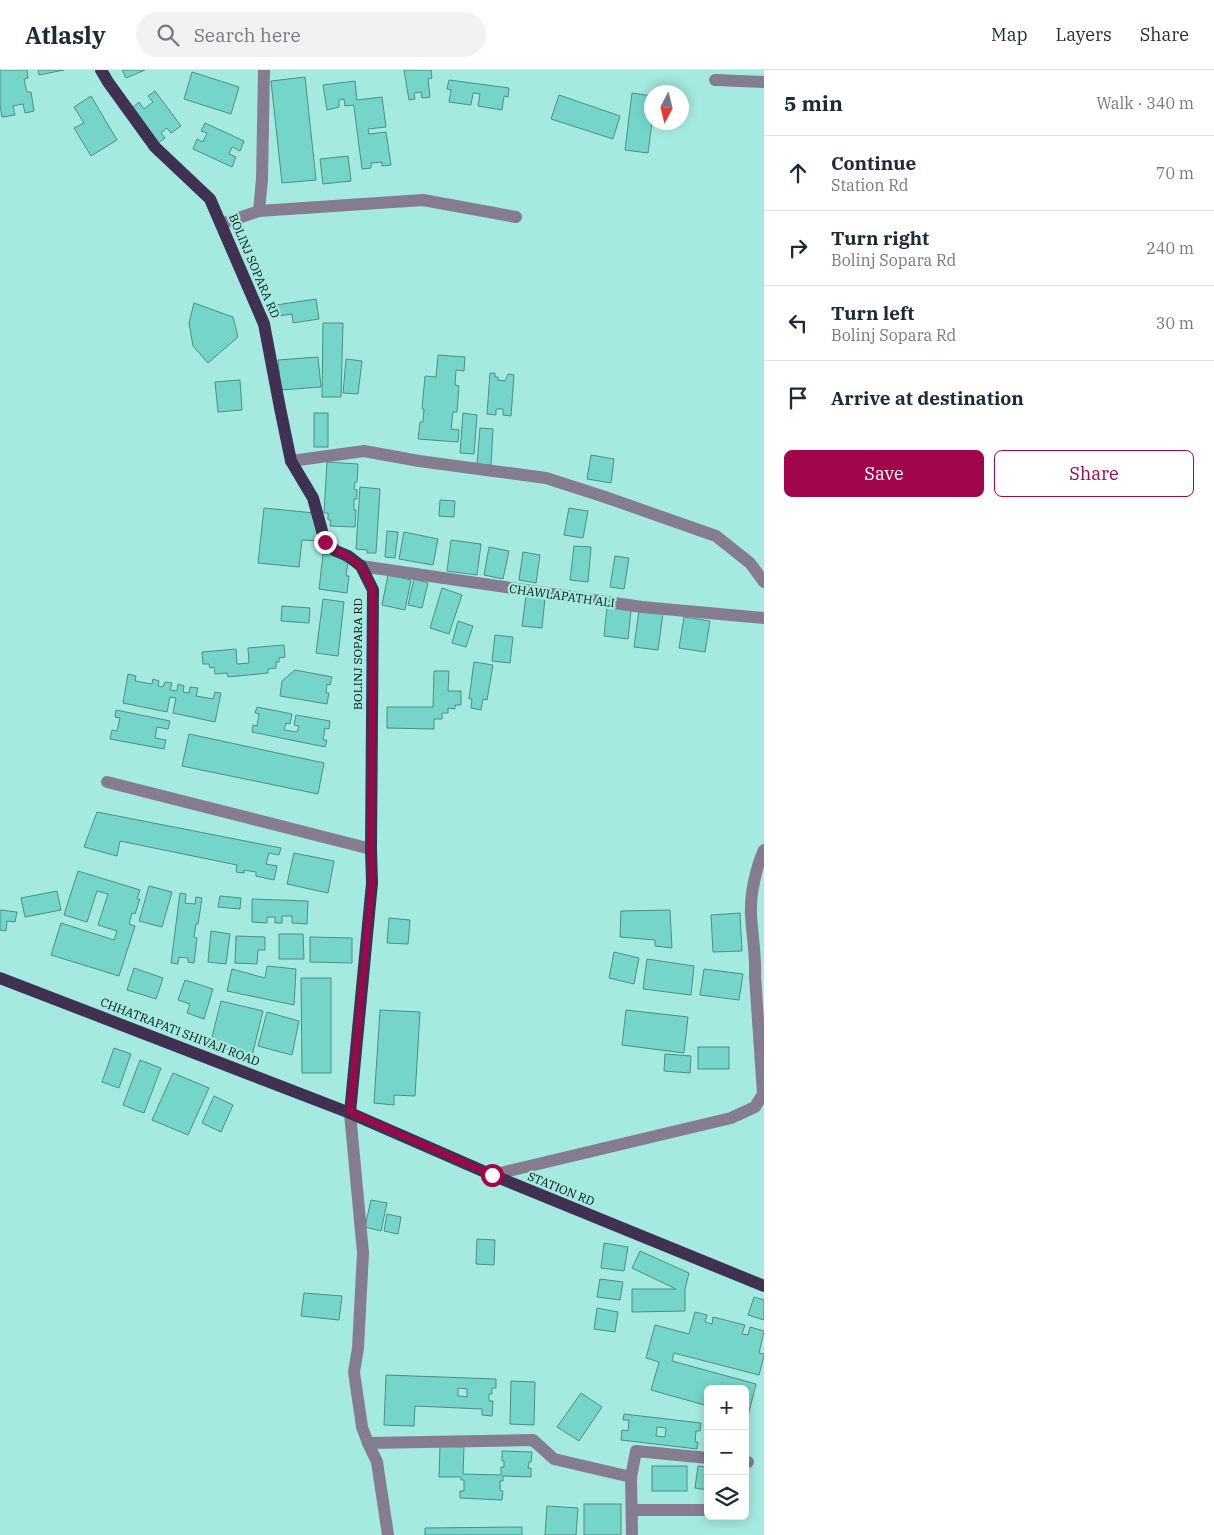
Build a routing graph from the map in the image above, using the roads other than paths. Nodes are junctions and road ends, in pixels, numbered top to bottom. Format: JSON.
{"nodes":[{"id":1,"x":101,"y":70,"type":"edge"},
{"id":2,"x":264,"y":70,"type":"edge"},
{"id":3,"x":715,"y":80,"type":"dead end"},
{"id":4,"x":764,"y":82,"type":"edge"},
{"id":5,"x":259,"y":211,"type":"junction"},
{"id":6,"x":516,"y":217,"type":"dead end"},
{"id":7,"x":220,"y":224,"type":"junction"},
{"id":8,"x":291,"y":461,"type":"junction"},
{"id":9,"x":361,"y":566,"type":"junction"},
{"id":10,"x":764,"y":582,"type":"edge"},
{"id":11,"x":764,"y":618,"type":"edge"},
{"id":12,"x":107,"y":782,"type":"dead end"},
{"id":13,"x":371,"y":849,"type":"junction"},
{"id":14,"x":764,"y":850,"type":"edge"},
{"id":15,"x":760,"y":976,"type":"edge"},
{"id":16,"x":0,"y":978,"type":"edge"},
{"id":17,"x":350,"y":1112,"type":"junction"},
{"id":18,"x":492,"y":1175,"type":"junction"},
{"id":19,"x":764,"y":1286,"type":"edge"},
{"id":20,"x":368,"y":1443,"type":"junction"},
{"id":21,"x":704,"y":1458,"type":"edge"},
{"id":22,"x":631,"y":1477,"type":"junction"},
{"id":23,"x":632,"y":1510,"type":"junction"},
{"id":24,"x":704,"y":1510,"type":"edge"},
{"id":25,"x":388,"y":1535,"type":"edge"},
{"id":26,"x":632,"y":1535,"type":"edge"}],
"edges":[{"from":1,"to":7,"type":"main road","name":"BOLINJ SOPARA RD"},
{"from":2,"to":5,"type":"street"},
{"from":3,"to":4,"type":"street"},
{"from":5,"to":6,"type":"street"},
{"from":5,"to":7,"type":"street"},
{"from":7,"to":8,"type":"main road","name":"BOLINJ SOPARA RD"},
{"from":8,"to":9,"type":"main road","name":"BOLINJ SOPARA RD"},
{"from":8,"to":10,"type":"street"},
{"from":9,"to":11,"type":"street","name":"CHAWLAPATH ALI"},
{"from":9,"to":13,"type":"main road","name":"BOLINJ SOPARA RD"},
{"from":12,"to":13,"type":"street"},
{"from":13,"to":17,"type":"main road","name":"BOLINJ SOPARA RD"},
{"from":14,"to":15,"type":"street"},
{"from":15,"to":18,"type":"street"},
{"from":16,"to":17,"type":"main road","name":"CHHATRAPATI SHIVAJI ROAD"},
{"from":17,"to":18,"type":"main road","name":"STATION RD"},
{"from":17,"to":20,"type":"street"},
{"from":18,"to":19,"type":"main road","name":"STATION RD"},
{"from":20,"to":22,"type":"street"},
{"from":20,"to":25,"type":"street"},
{"from":21,"to":22,"type":"street"},
{"from":22,"to":23,"type":"street"},
{"from":23,"to":24,"type":"street"},
{"from":23,"to":26,"type":"street"}]}
